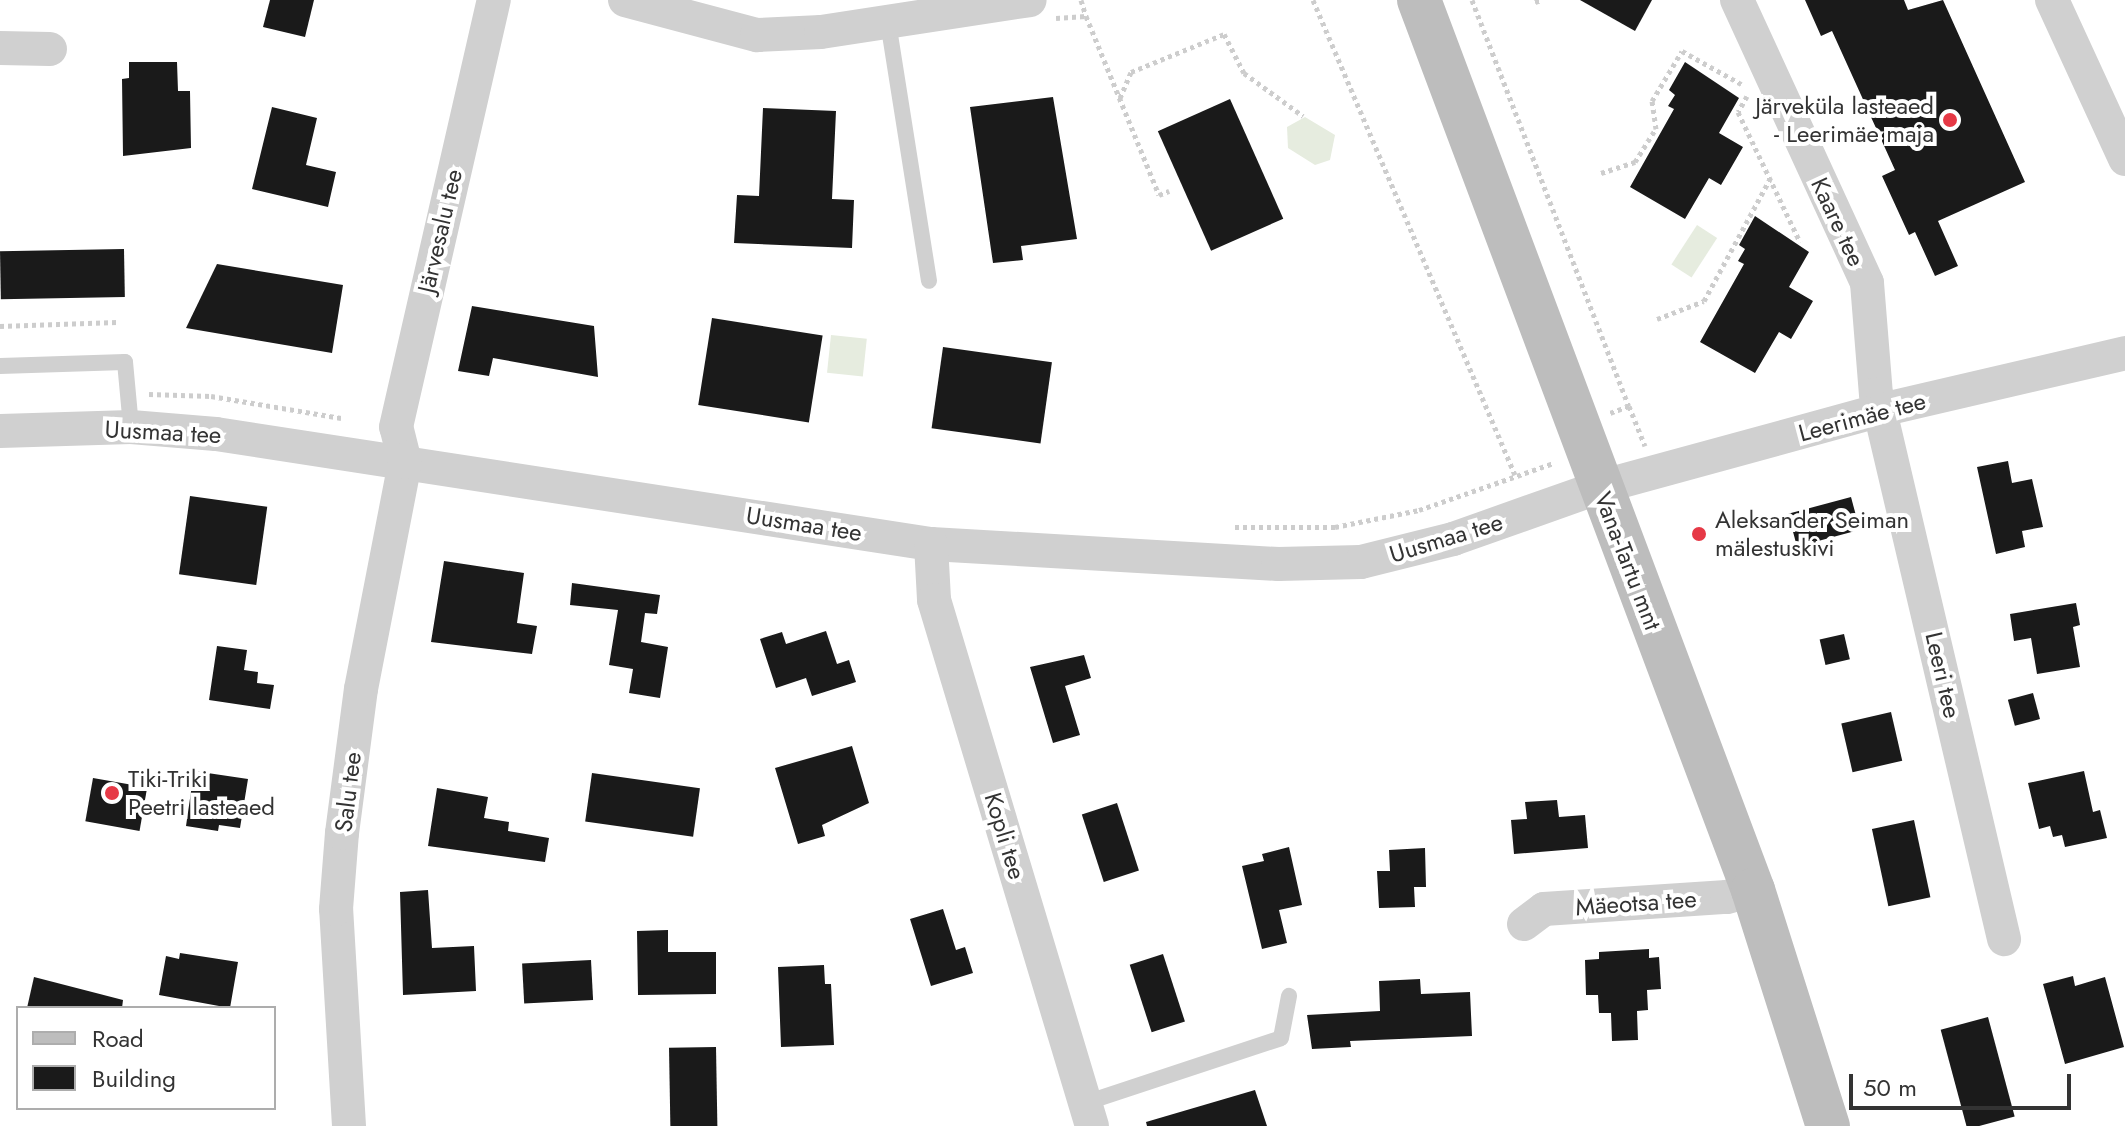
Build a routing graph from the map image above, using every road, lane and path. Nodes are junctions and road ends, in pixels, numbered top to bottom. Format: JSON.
{"nodes":[{"id":1,"x":494,"y":0,"type":"edge"},
{"id":2,"x":625,"y":0,"type":"edge"},
{"id":3,"x":1081,"y":0,"type":"edge"},
{"id":4,"x":1313,"y":0,"type":"edge"},
{"id":5,"x":1419,"y":0,"type":"edge"},
{"id":6,"x":1472,"y":0,"type":"edge"},
{"id":7,"x":1737,"y":0,"type":"edge"},
{"id":8,"x":2052,"y":0,"type":"edge"},
{"id":9,"x":1040,"y":10,"type":"edge"},
{"id":10,"x":1086,"y":16,"type":"junction"},
{"id":11,"x":888,"y":22,"type":"junction"},
{"id":12,"x":0,"y":48,"type":"edge"},
{"id":13,"x":50,"y":49,"type":"dead end"},
{"id":14,"x":1763,"y":89,"type":"junction"},
{"id":15,"x":1120,"y":98,"type":"junction"},
{"id":16,"x":1303,"y":116,"type":"dead end"},
{"id":17,"x":2125,"y":159,"type":"edge"},
{"id":18,"x":1601,"y":173,"type":"dead end"},
{"id":19,"x":1770,"y":179,"type":"junction"},
{"id":20,"x":1169,"y":191,"type":"dead end"},
{"id":21,"x":1800,"y":242,"type":"dead end"},
{"id":22,"x":929,"y":281,"type":"dead end"},
{"id":23,"x":1657,"y":319,"type":"dead end"},
{"id":24,"x":117,"y":322,"type":"dead end"},
{"id":25,"x":0,"y":326,"type":"edge"},
{"id":26,"x":2125,"y":353,"type":"edge"},
{"id":27,"x":0,"y":366,"type":"edge"},
{"id":28,"x":130,"y":393,"type":"junction"},
{"id":29,"x":1881,"y":410,"type":"junction"},
{"id":30,"x":1604,"y":415,"type":"dead end"},
{"id":31,"x":131,"y":427,"type":"junction"},
{"id":32,"x":396,"y":427,"type":"junction"},
{"id":33,"x":0,"y":431,"type":"edge"},
{"id":34,"x":1552,"y":455,"type":"dead end"},
{"id":35,"x":405,"y":462,"type":"junction"},
{"id":36,"x":1515,"y":475,"type":"junction"},
{"id":37,"x":1600,"y":487,"type":"junction"},
{"id":38,"x":1228,"y":527,"type":"dead end"},
{"id":39,"x":931,"y":544,"type":"junction"},
{"id":40,"x":1753,"y":890,"type":"junction"},
{"id":41,"x":1524,"y":924,"type":"dead end"},
{"id":42,"x":2004,"y":939,"type":"dead end"},
{"id":43,"x":1289,"y":996,"type":"dead end"},
{"id":44,"x":1089,"y":1114,"type":"edge"},
{"id":45,"x":349,"y":1126,"type":"edge"},
{"id":46,"x":1828,"y":1126,"type":"edge"}],
"edges":[{"from":1,"to":32,"type":"street","name":"Järvesalu tee"},
{"from":2,"to":11,"type":"street"},
{"from":3,"to":10,"type":"path"},
{"from":4,"to":36,"type":"path"},
{"from":5,"to":37,"type":"street","name":"Vana-Tartu mnt"},
{"from":6,"to":30,"type":"path"},
{"from":7,"to":14,"type":"street","name":"Kaare tee"},
{"from":8,"to":17,"type":"street"},
{"from":9,"to":10,"type":"path"},
{"from":9,"to":11,"type":"street"},
{"from":10,"to":15,"type":"path"},
{"from":11,"to":22,"type":"lane"},
{"from":12,"to":13,"type":"street"},
{"from":14,"to":18,"type":"path"},
{"from":14,"to":19,"type":"path"},
{"from":14,"to":29,"type":"street","name":"Kaare tee"},
{"from":15,"to":16,"type":"path"},
{"from":15,"to":20,"type":"path"},
{"from":19,"to":21,"type":"path"},
{"from":19,"to":23,"type":"path"},
{"from":24,"to":25,"type":"path"},
{"from":26,"to":29,"type":"street","name":"Leerimäe tee"},
{"from":27,"to":28,"type":"lane"},
{"from":28,"to":31,"type":"lane"},
{"from":28,"to":32,"type":"path"},
{"from":29,"to":37,"type":"street","name":"Leerimäe tee"},
{"from":29,"to":42,"type":"street","name":"Leeri tee"},
{"from":31,"to":33,"type":"street","name":"Uusmaa tee"},
{"from":31,"to":35,"type":"street","name":"Uusmaa tee"},
{"from":32,"to":35,"type":"street","name":"Järvesalu tee"},
{"from":34,"to":36,"type":"path"},
{"from":35,"to":39,"type":"street","name":"Uusmaa tee"},
{"from":35,"to":45,"type":"street","name":"Salu tee"},
{"from":36,"to":38,"type":"path"},
{"from":37,"to":39,"type":"street","name":"Uusmaa tee"},
{"from":37,"to":40,"type":"street","name":"Vana-Tartu mnt"},
{"from":39,"to":44,"type":"street","name":"Kopli tee"},
{"from":40,"to":41,"type":"street","name":"Mäeotsa tee"},
{"from":40,"to":46,"type":"street","name":"Vana-Tartu mnt"},
{"from":43,"to":44,"type":"lane"}]}
